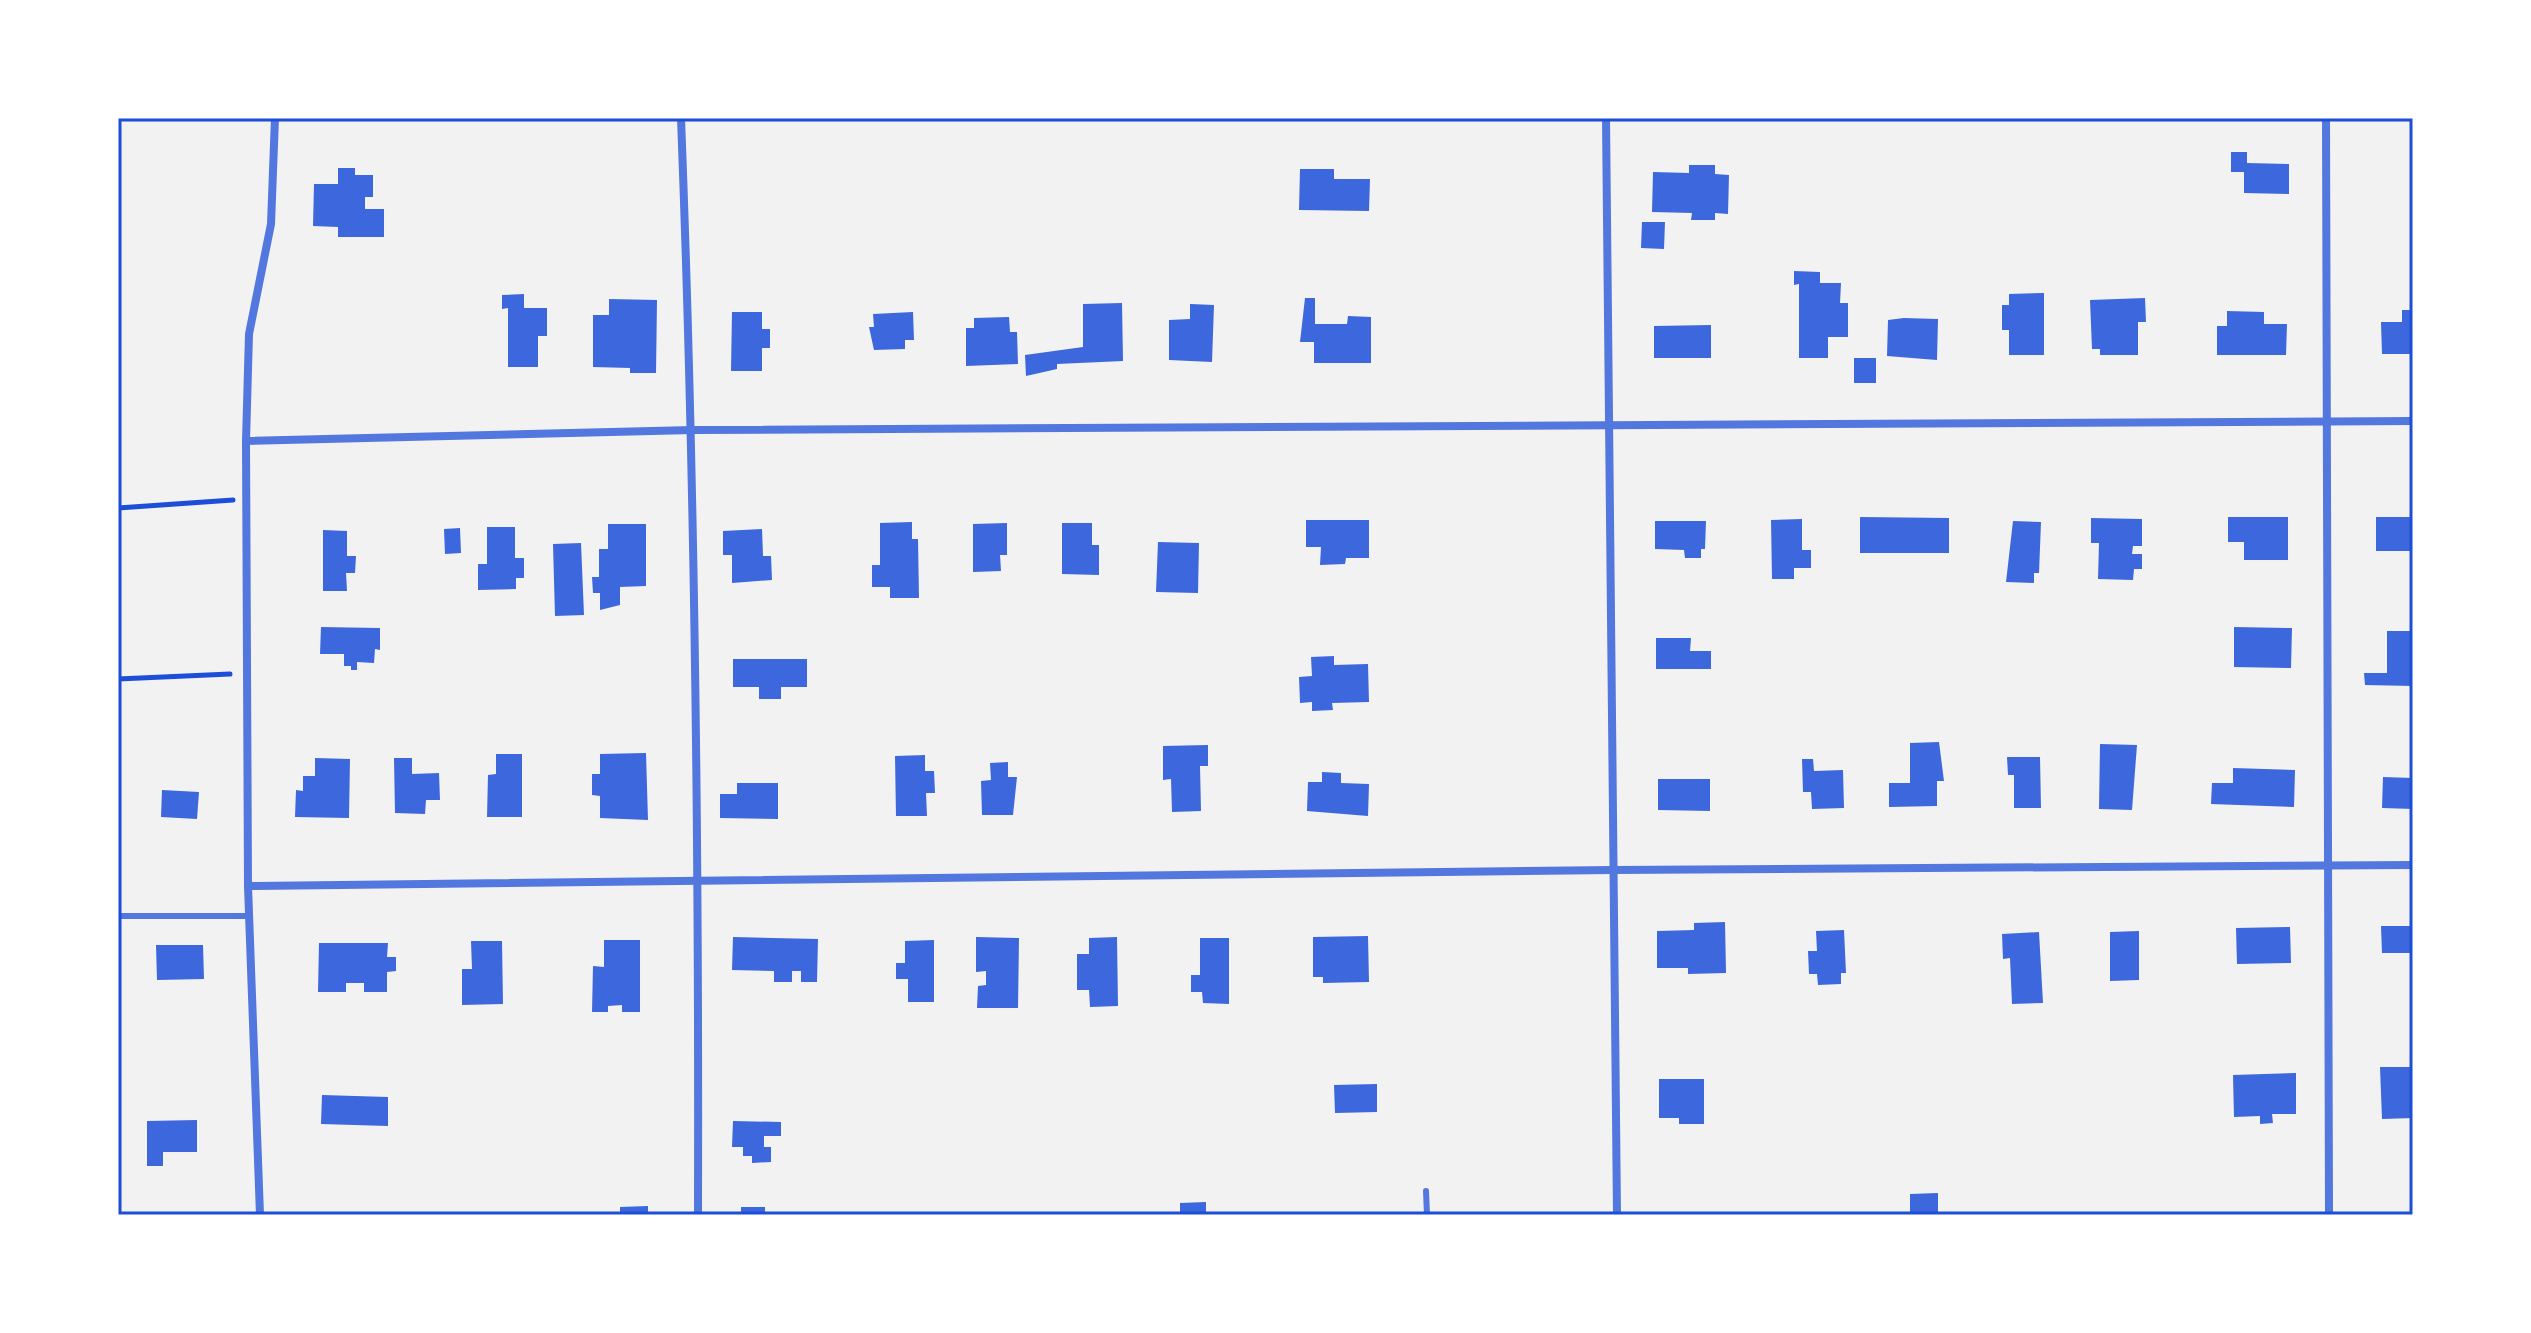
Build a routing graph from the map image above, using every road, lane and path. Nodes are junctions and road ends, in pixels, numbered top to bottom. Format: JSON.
{"nodes":[{"id":1,"x":275,"y":118,"type":"edge"},
{"id":2,"x":681,"y":118,"type":"edge"},
{"id":3,"x":1606,"y":118,"type":"edge"},
{"id":4,"x":2326,"y":118,"type":"edge"},
{"id":5,"x":2413,"y":421,"type":"edge"},
{"id":6,"x":2328,"y":422,"type":"junction"},
{"id":7,"x":1608,"y":427,"type":"junction"},
{"id":8,"x":693,"y":430,"type":"junction"},
{"id":9,"x":246,"y":441,"type":"junction"},
{"id":10,"x":247,"y":499,"type":"junction"},
{"id":11,"x":118,"y":508,"type":"edge"},
{"id":12,"x":247,"y":673,"type":"junction"},
{"id":13,"x":118,"y":679,"type":"edge"},
{"id":14,"x":2413,"y":865,"type":"edge"},
{"id":15,"x":2326,"y":866,"type":"junction"},
{"id":16,"x":1613,"y":870,"type":"junction"},
{"id":17,"x":699,"y":881,"type":"junction"},
{"id":18,"x":248,"y":886,"type":"junction"},
{"id":19,"x":118,"y":916,"type":"edge"},
{"id":20,"x":249,"y":916,"type":"junction"},
{"id":21,"x":1426,"y":1191,"type":"dead end"},
{"id":22,"x":260,"y":1215,"type":"edge"},
{"id":23,"x":698,"y":1215,"type":"edge"},
{"id":24,"x":1427,"y":1215,"type":"edge"},
{"id":25,"x":1617,"y":1215,"type":"edge"},
{"id":26,"x":2329,"y":1215,"type":"edge"}],
"edges":[{"from":1,"to":9,"type":"street"},
{"from":2,"to":8,"type":"street"},
{"from":3,"to":7,"type":"street"},
{"from":4,"to":6,"type":"street"},
{"from":5,"to":6,"type":"street"},
{"from":6,"to":7,"type":"street"},
{"from":6,"to":15,"type":"street"},
{"from":7,"to":8,"type":"street"},
{"from":7,"to":16,"type":"street"},
{"from":8,"to":9,"type":"street"},
{"from":8,"to":17,"type":"street"},
{"from":9,"to":10,"type":"street"},
{"from":10,"to":11,"type":"path"},
{"from":10,"to":12,"type":"street"},
{"from":12,"to":13,"type":"path"},
{"from":12,"to":18,"type":"street"},
{"from":14,"to":15,"type":"street"},
{"from":15,"to":16,"type":"street"},
{"from":15,"to":26,"type":"street"},
{"from":16,"to":17,"type":"street"},
{"from":16,"to":25,"type":"street"},
{"from":17,"to":18,"type":"street"},
{"from":17,"to":23,"type":"street"},
{"from":18,"to":20,"type":"street"},
{"from":19,"to":20,"type":"lane"},
{"from":20,"to":22,"type":"street"},
{"from":21,"to":24,"type":"lane"}]}
